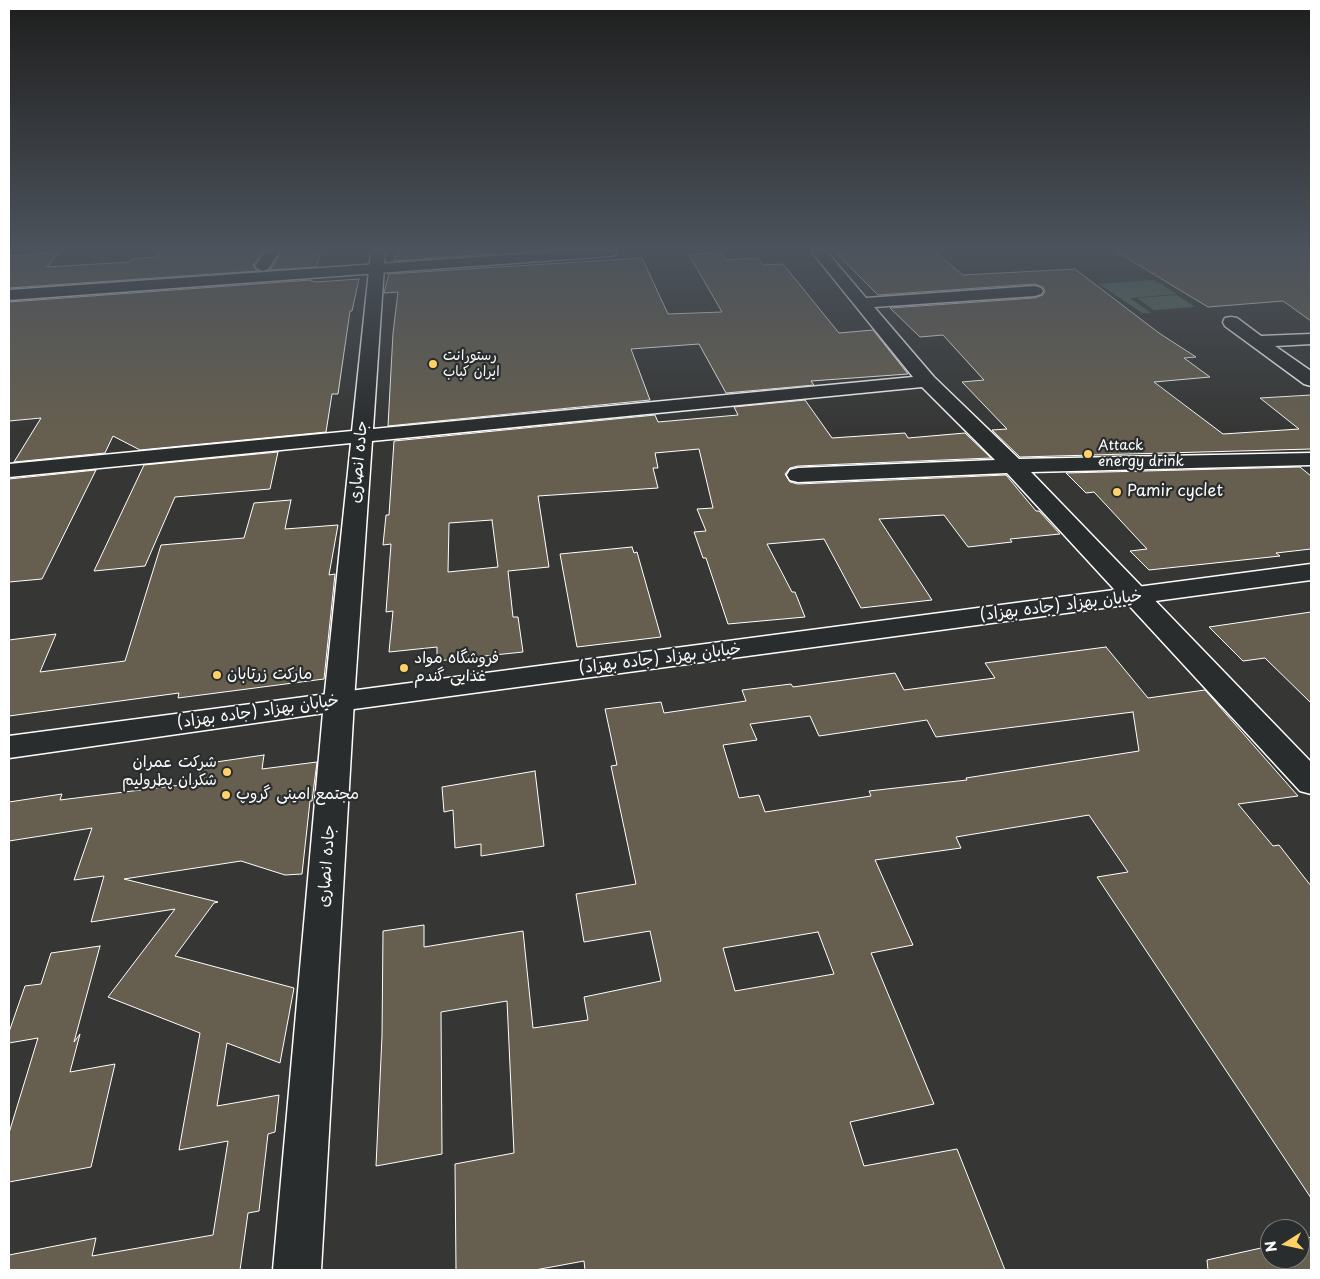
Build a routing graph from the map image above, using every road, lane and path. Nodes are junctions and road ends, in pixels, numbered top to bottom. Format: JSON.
{"nodes":[{"id":1,"x":372,"y":312,"type":"edge"},
{"id":2,"x":869,"y":312,"type":"edge"},
{"id":3,"x":1231,"y":322,"type":"dead end"},
{"id":4,"x":1311,"y":339,"type":"edge"},
{"id":5,"x":1259,"y":341,"type":"junction"},
{"id":6,"x":1311,"y":380,"type":"edge"},
{"id":7,"x":927,"y":381,"type":"junction"},
{"id":8,"x":361,"y":435,"type":"junction"},
{"id":9,"x":1311,"y":459,"type":"edge"},
{"id":10,"x":1013,"y":466,"type":"junction"},
{"id":11,"x":9,"y":470,"type":"edge"},
{"id":12,"x":798,"y":475,"type":"dead end"},
{"id":13,"x":1311,"y":572,"type":"edge"},
{"id":14,"x":1137,"y":596,"type":"junction"},
{"id":15,"x":339,"y":701,"type":"junction"},
{"id":16,"x":9,"y":747,"type":"edge"},
{"id":17,"x":1311,"y":782,"type":"edge"},
{"id":18,"x":297,"y":1270,"type":"edge"}],
"edges":[{"from":1,"to":8,"type":"street","name":"جاده انصاری"},
{"from":2,"to":7,"type":"street"},
{"from":3,"to":5,"type":"street"},
{"from":4,"to":5,"type":"street"},
{"from":5,"to":6,"type":"street"},
{"from":7,"to":8,"type":"street"},
{"from":7,"to":10,"type":"street"},
{"from":8,"to":11,"type":"street"},
{"from":8,"to":15,"type":"street","name":"جاده انصاری"},
{"from":9,"to":10,"type":"street"},
{"from":10,"to":12,"type":"street"},
{"from":10,"to":14,"type":"street"},
{"from":13,"to":14,"type":"street","name":"خیابان بهزاد (جاده بهزاد)"},
{"from":14,"to":15,"type":"street","name":"خیابان بهزاد (جاده بهزاد)"},
{"from":14,"to":17,"type":"street"},
{"from":15,"to":16,"type":"street","name":"خیابان بهزاد (جاده بهزاد)"},
{"from":15,"to":18,"type":"street","name":"جاده انصاری"}]}
